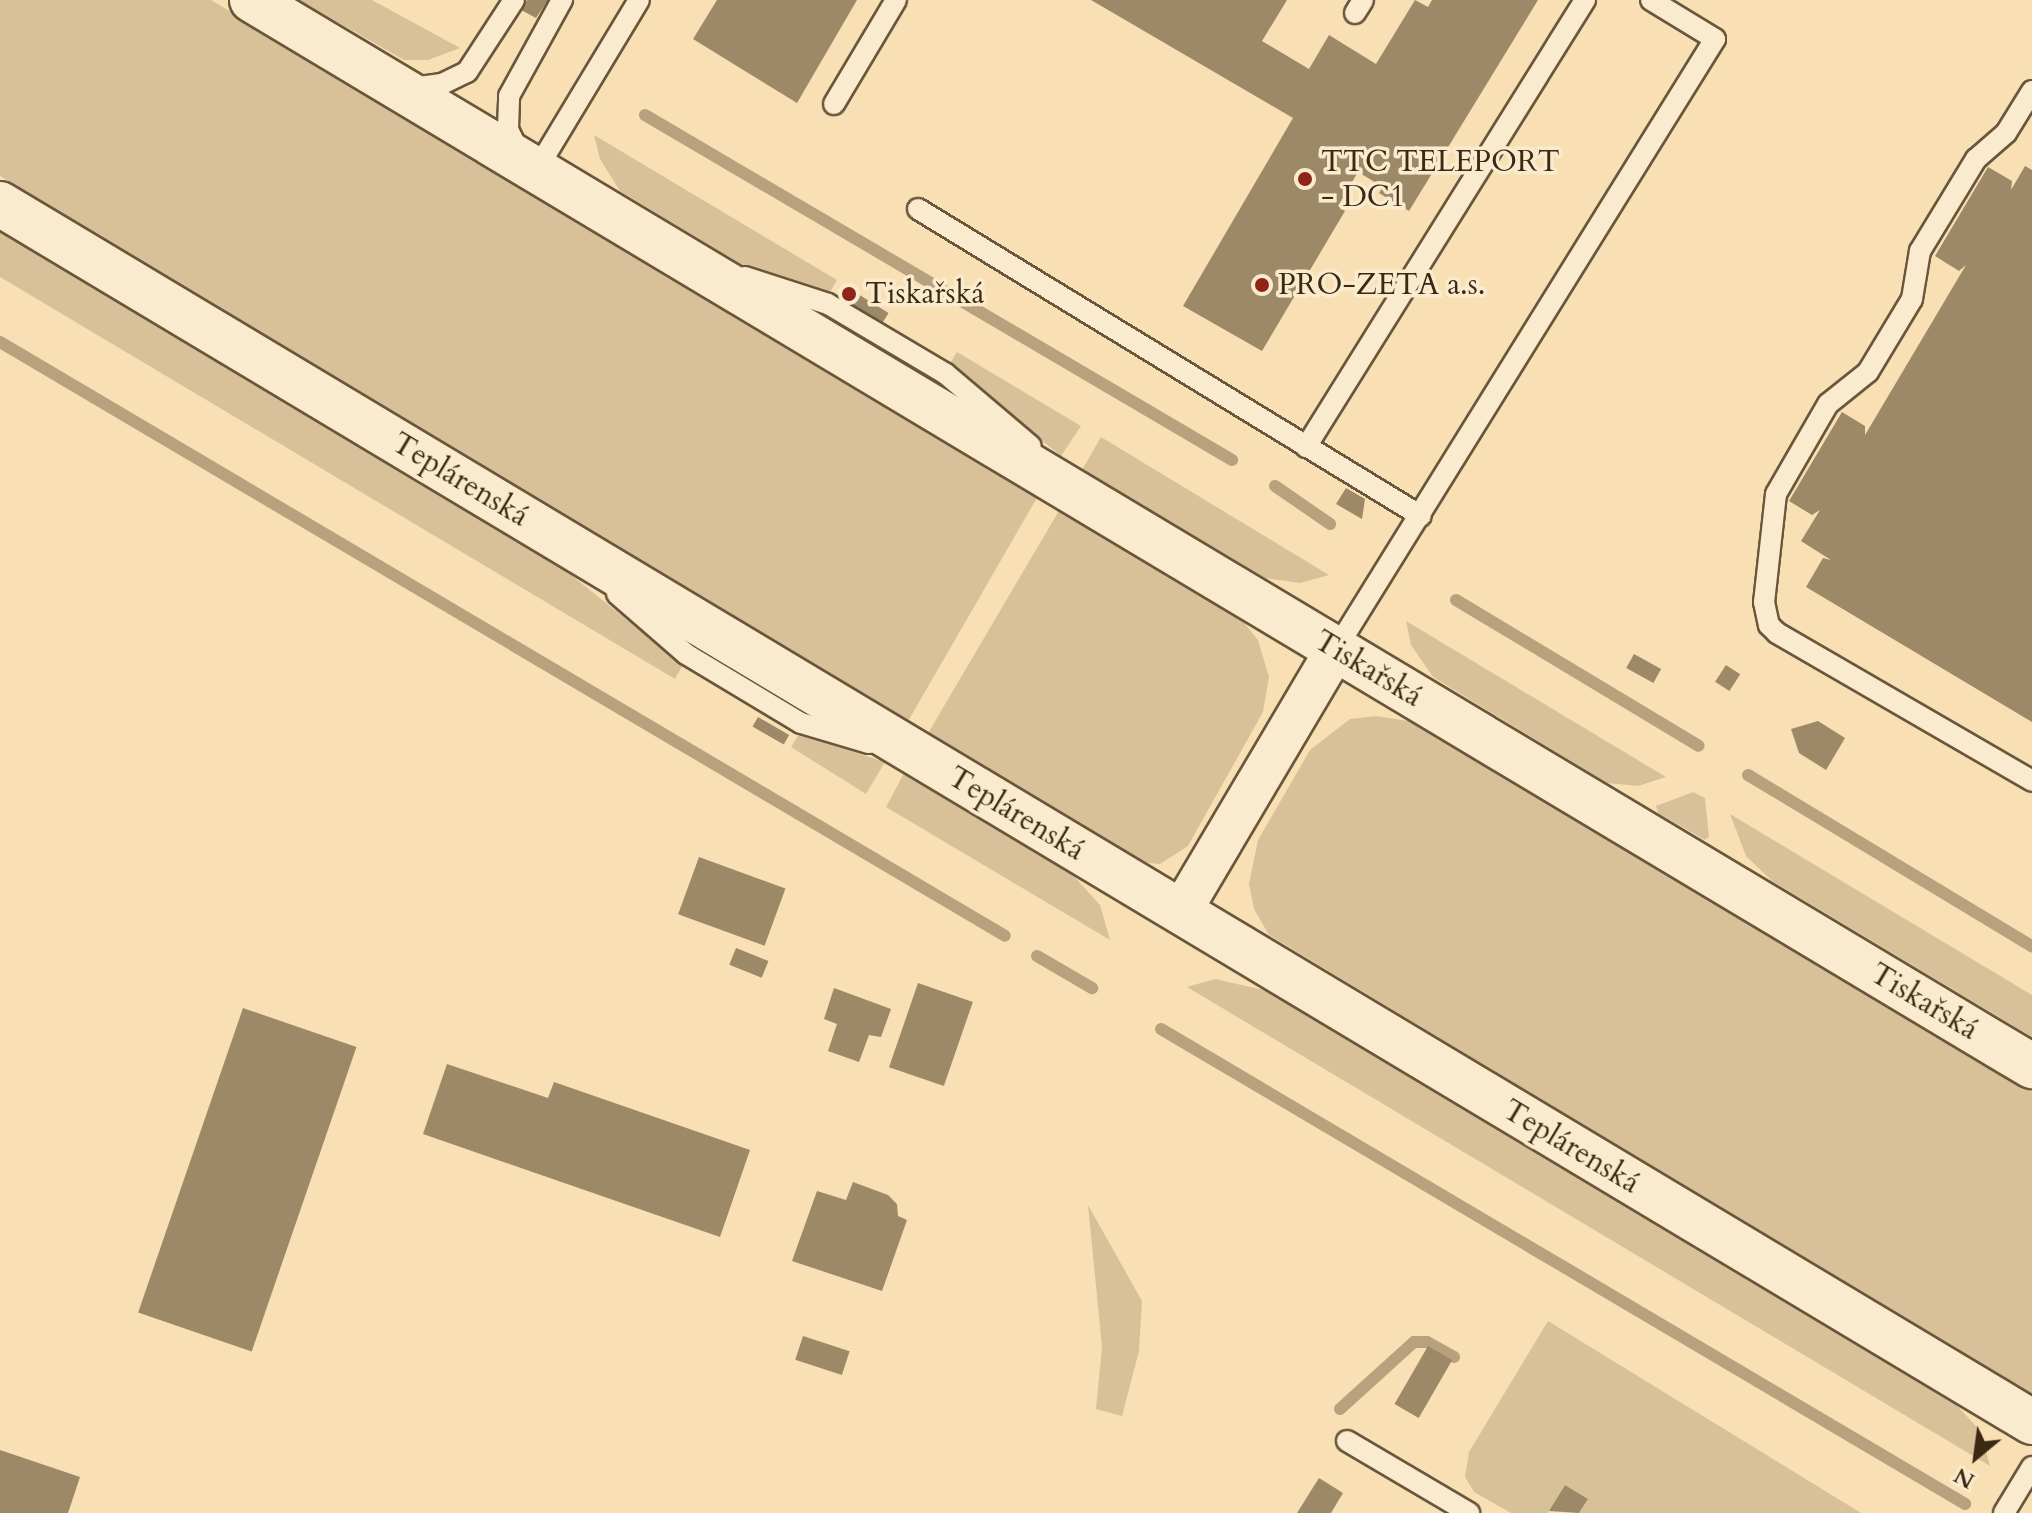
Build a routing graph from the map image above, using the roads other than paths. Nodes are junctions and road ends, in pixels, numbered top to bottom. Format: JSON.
{"nodes":[{"id":1,"x":252,"y":0,"type":"edge"},
{"id":2,"x":514,"y":0,"type":"edge"},
{"id":3,"x":562,"y":0,"type":"edge"},
{"id":4,"x":639,"y":0,"type":"edge"},
{"id":5,"x":896,"y":0,"type":"edge"},
{"id":6,"x":1585,"y":0,"type":"edge"},
{"id":7,"x":1651,"y":0,"type":"edge"},
{"id":8,"x":1683,"y":8,"type":"edge"},
{"id":9,"x":391,"y":83,"type":"junction"},
{"id":10,"x":2032,"y":91,"type":"edge"},
{"id":11,"x":834,"y":104,"type":"dead end"},
{"id":12,"x":535,"y":168,"type":"junction"},
{"id":13,"x":0,"y":204,"type":"edge"},
{"id":14,"x":918,"y":209,"type":"dead end"},
{"id":15,"x":1306,"y":447,"type":"junction"},
{"id":16,"x":1421,"y":516,"type":"junction"},
{"id":17,"x":1336,"y":649,"type":"junction"},
{"id":18,"x":2032,"y":781,"type":"edge"},
{"id":19,"x":1180,"y":913,"type":"junction"},
{"id":20,"x":2032,"y":1066,"type":"edge"},
{"id":21,"x":2032,"y":1422,"type":"edge"},
{"id":22,"x":1347,"y":1441,"type":"dead end"},
{"id":23,"x":2032,"y":1467,"type":"edge"},
{"id":24,"x":1469,"y":1513,"type":"edge"},
{"id":25,"x":2004,"y":1513,"type":"edge"}],
"edges":[{"from":1,"to":9,"type":"street","name":"Tiskařská"},
{"from":2,"to":9,"type":"lane"},
{"from":3,"to":12,"type":"lane"},
{"from":4,"to":12,"type":"lane"},
{"from":5,"to":11,"type":"lane"},
{"from":6,"to":15,"type":"lane"},
{"from":7,"to":8,"type":"lane"},
{"from":8,"to":16,"type":"lane"},
{"from":9,"to":12,"type":"street","name":"Tiskařská"},
{"from":10,"to":18,"type":"lane"},
{"from":12,"to":17,"type":"street","name":"Tiskařská"},
{"from":13,"to":19,"type":"street","name":"Teplárenská"},
{"from":14,"to":15,"type":"lane"},
{"from":15,"to":16,"type":"lane"},
{"from":16,"to":17,"type":"lane"},
{"from":17,"to":19,"type":"street"},
{"from":17,"to":20,"type":"street","name":"Tiskařská"},
{"from":19,"to":21,"type":"street","name":"Teplárenská"},
{"from":22,"to":24,"type":"lane"},
{"from":23,"to":25,"type":"lane"}]}
